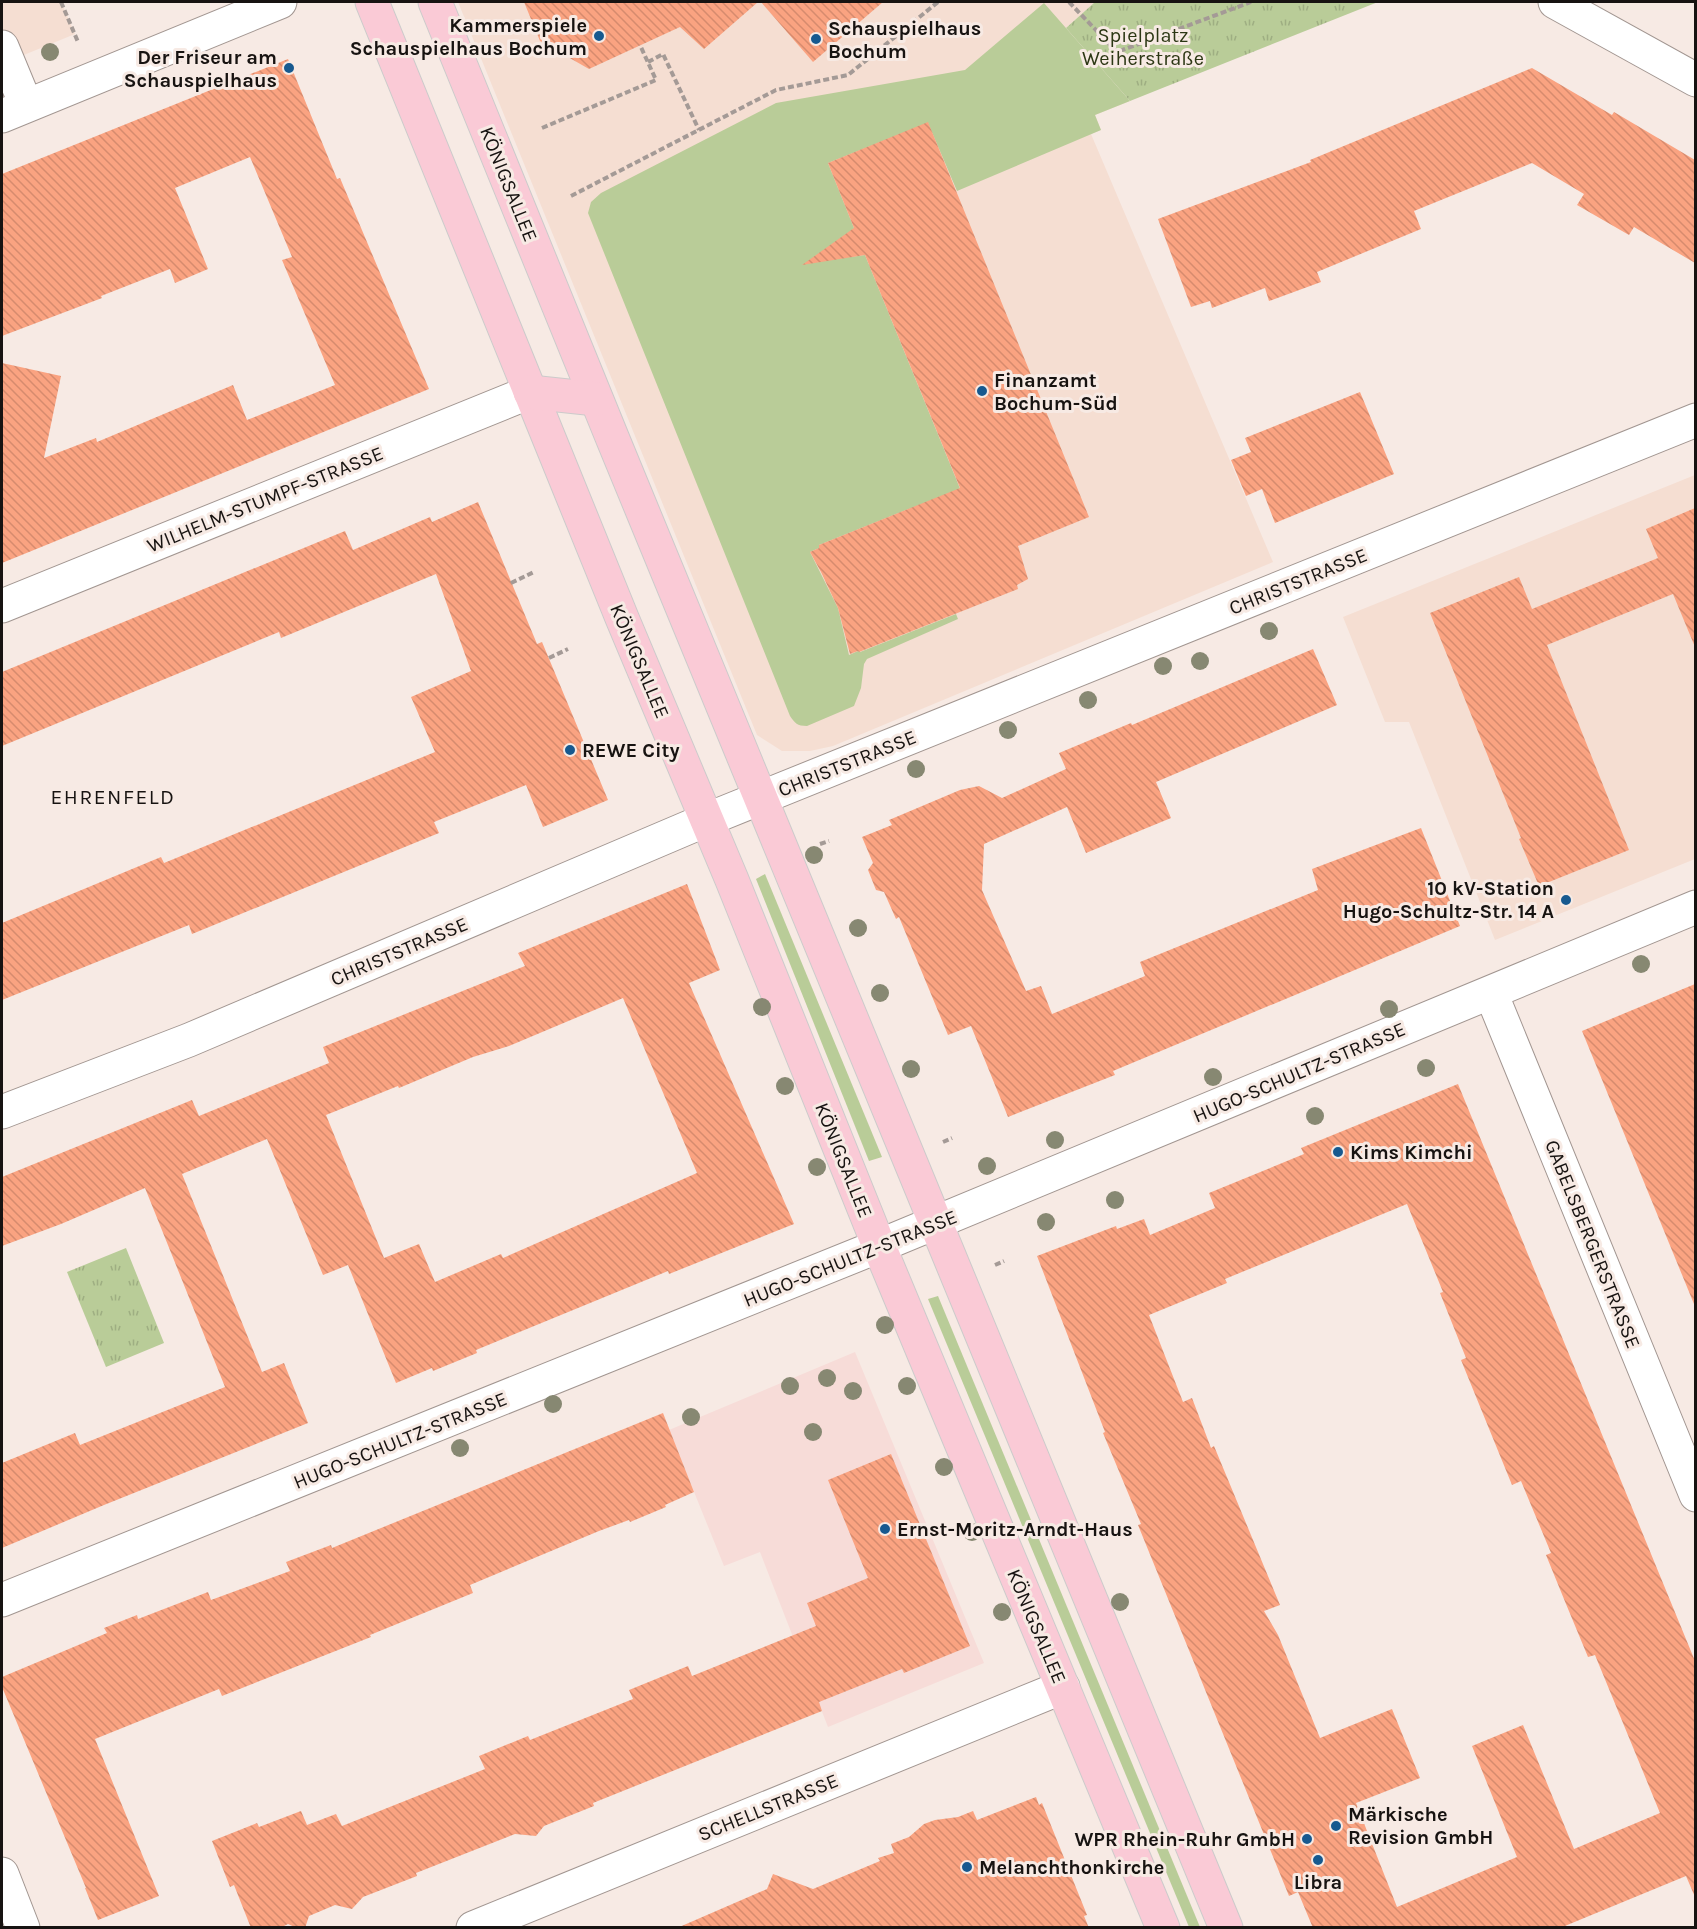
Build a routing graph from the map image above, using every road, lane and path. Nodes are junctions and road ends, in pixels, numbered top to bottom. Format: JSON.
{"nodes":[{"id":1,"x":280,"y":2,"type":"edge"},
{"id":2,"x":372,"y":2,"type":"edge"},
{"id":3,"x":435,"y":2,"type":"edge"},
{"id":4,"x":938,"y":2,"type":"edge"},
{"id":5,"x":1069,"y":2,"type":"edge"},
{"id":6,"x":1251,"y":2,"type":"edge"},
{"id":7,"x":1555,"y":2,"type":"edge"},
{"id":8,"x":640,"y":45,"type":"dead end"},
{"id":9,"x":2,"y":47,"type":"edge"},
{"id":10,"x":648,"y":62,"type":"junction"},
{"id":11,"x":1695,"y":80,"type":"edge"},
{"id":12,"x":14,"y":110,"type":"edge"},
{"id":13,"x":542,"y":128,"type":"dead end"},
{"id":14,"x":699,"y":130,"type":"junction"},
{"id":15,"x":570,"y":196,"type":"dead end"},
{"id":16,"x":530,"y":392,"type":"junction"},
{"id":17,"x":596,"y":399,"type":"junction"},
{"id":18,"x":1695,"y":420,"type":"edge"},
{"id":19,"x":534,"y":572,"type":"dead end"},
{"id":20,"x":511,"y":583,"type":"dead end"},
{"id":21,"x":2,"y":606,"type":"edge"},
{"id":22,"x":568,"y":649,"type":"dead end"},
{"id":23,"x":549,"y":658,"type":"dead end"},
{"id":24,"x":760,"y":799,"type":"junction"},
{"id":25,"x":706,"y":820,"type":"junction"},
{"id":26,"x":1695,"y":907,"type":"edge"},
{"id":27,"x":1491,"y":993,"type":"junction"},
{"id":28,"x":2,"y":1112,"type":"edge"},
{"id":29,"x":933,"y":1223,"type":"junction"},
{"id":30,"x":879,"y":1246,"type":"junction"},
{"id":31,"x":1695,"y":1496,"type":"edge"},
{"id":32,"x":2,"y":1600,"type":"edge"},
{"id":33,"x":1063,"y":1687,"type":"junction"},
{"id":34,"x":2,"y":1874,"type":"edge"},
{"id":35,"x":23,"y":1928,"type":"edge"},
{"id":36,"x":473,"y":1928,"type":"edge"},
{"id":37,"x":1163,"y":1928,"type":"edge"},
{"id":38,"x":1226,"y":1928,"type":"edge"}],
"edges":[{"from":1,"to":12,"type":"street"},
{"from":2,"to":16,"type":"main road","name":"KÖNIGSALLEE"},
{"from":3,"to":17,"type":"main road","name":"KÖNIGSALLEE"},
{"from":4,"to":14,"type":"path"},
{"from":5,"to":6,"type":"path"},
{"from":7,"to":11,"type":"street"},
{"from":8,"to":10,"type":"path"},
{"from":9,"to":12,"type":"street"},
{"from":10,"to":13,"type":"path"},
{"from":10,"to":14,"type":"path"},
{"from":14,"to":15,"type":"path"},
{"from":16,"to":17,"type":"main road"},
{"from":16,"to":21,"type":"street","name":"WILHELM-STUMPF-STRASSE"},
{"from":16,"to":25,"type":"main road","name":"KÖNIGSALLEE"},
{"from":17,"to":24,"type":"main road","name":"KÖNIGSALLEE"},
{"from":18,"to":24,"type":"street","name":"CHRISTSTRASSE"},
{"from":19,"to":20,"type":"path"},
{"from":22,"to":23,"type":"path"},
{"from":24,"to":25,"type":"street","name":"CHRISTSTRASSE"},
{"from":24,"to":29,"type":"main road","name":"KÖNIGSALLEE"},
{"from":25,"to":28,"type":"street","name":"CHRISTSTRASSE"},
{"from":25,"to":30,"type":"main road","name":"KÖNIGSALLEE"},
{"from":26,"to":27,"type":"street","name":"HUGO-SCHULTZ-STRASSE"},
{"from":27,"to":29,"type":"street","name":"HUGO-SCHULTZ-STRASSE"},
{"from":27,"to":31,"type":"street","name":"GABELSBERGERSTRASSE"},
{"from":29,"to":30,"type":"street","name":"HUGO-SCHULTZ-STRASSE"},
{"from":29,"to":38,"type":"main road","name":"KÖNIGSALLEE"},
{"from":30,"to":32,"type":"street","name":"HUGO-SCHULTZ-STRASSE"},
{"from":30,"to":33,"type":"main road","name":"KÖNIGSALLEE"},
{"from":33,"to":36,"type":"street","name":"SCHELLSTRASSE"},
{"from":33,"to":37,"type":"main road","name":"KÖNIGSALLEE"},
{"from":34,"to":35,"type":"street"}]}
